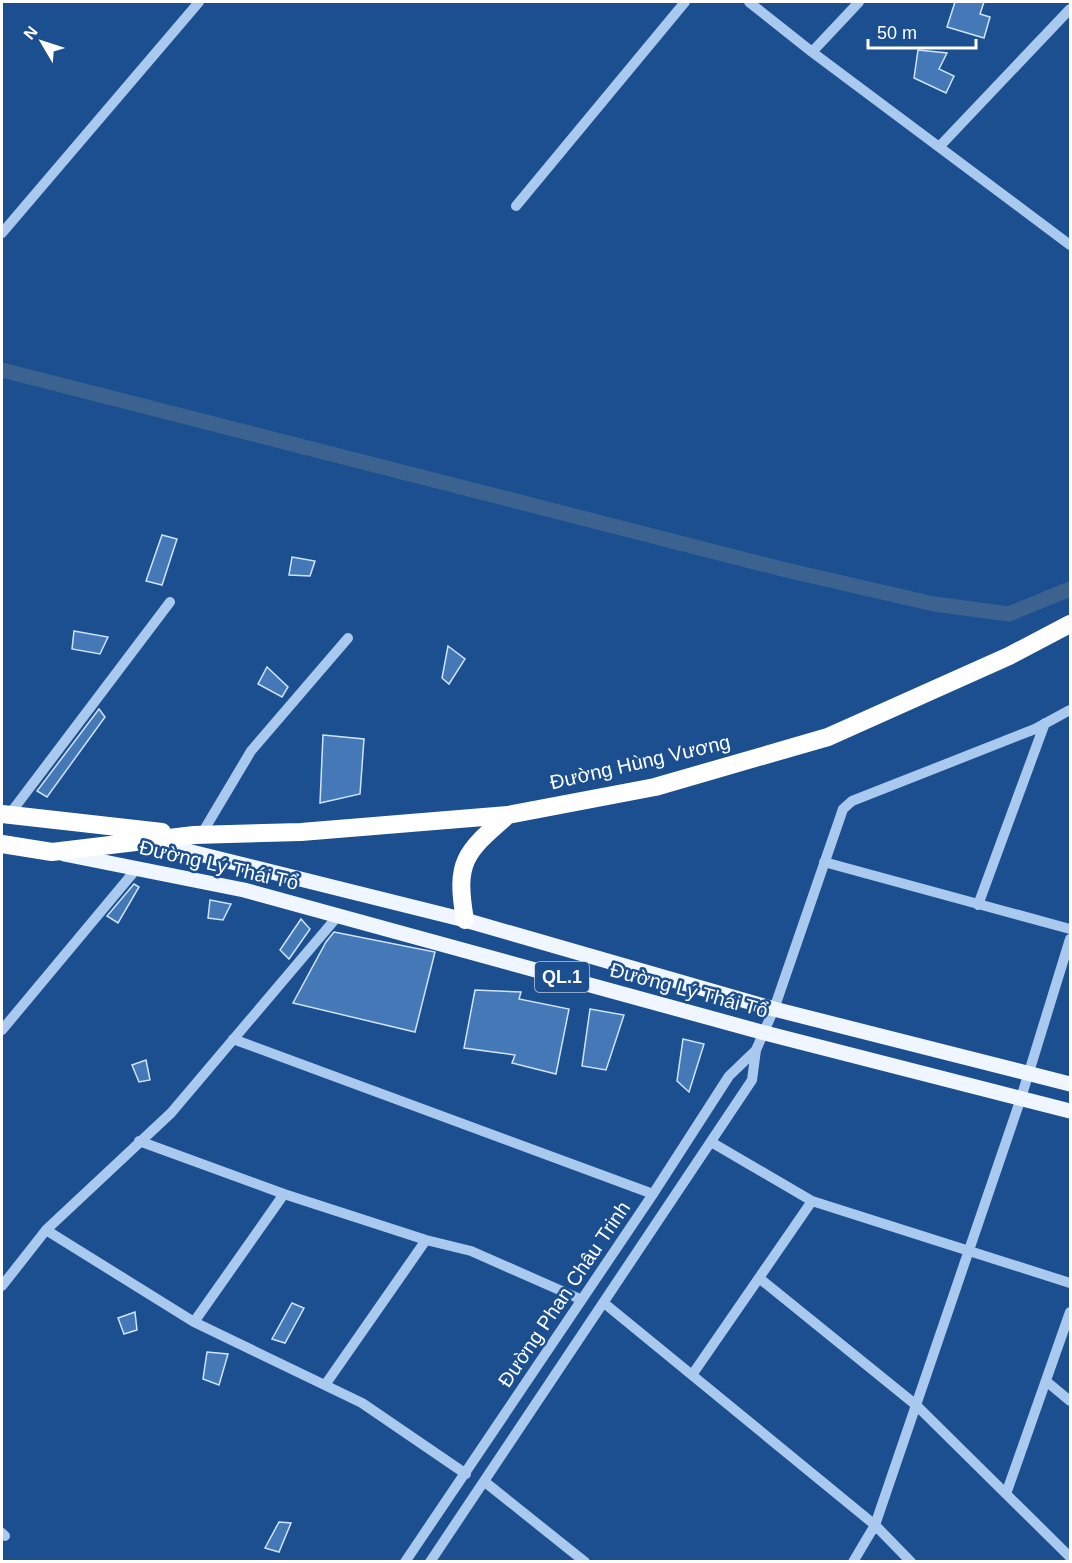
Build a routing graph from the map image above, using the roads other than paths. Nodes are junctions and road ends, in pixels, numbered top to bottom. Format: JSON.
{"nodes":[{"id":1,"x":199,"y":2,"type":"edge"},
{"id":2,"x":685,"y":2,"type":"edge"},
{"id":3,"x":749,"y":2,"type":"edge"},
{"id":4,"x":859,"y":2,"type":"edge"},
{"id":5,"x":1071,"y":9,"type":"edge"},
{"id":6,"x":812,"y":52,"type":"junction"},
{"id":7,"x":939,"y":147,"type":"junction"},
{"id":8,"x":516,"y":206,"type":"dead end"},
{"id":9,"x":2,"y":233,"type":"edge"},
{"id":10,"x":1071,"y":245,"type":"edge"},
{"id":11,"x":170,"y":602,"type":"dead end"},
{"id":12,"x":1071,"y":624,"type":"edge"},
{"id":13,"x":348,"y":638,"type":"dead end"},
{"id":14,"x":1071,"y":710,"type":"edge"},
{"id":15,"x":1045,"y":723,"type":"junction"},
{"id":16,"x":5,"y":814,"type":"edge"},
{"id":17,"x":508,"y":815,"type":"junction"},
{"id":18,"x":60,"y":821,"type":"junction"},
{"id":19,"x":197,"y":835,"type":"junction"},
{"id":20,"x":146,"y":841,"type":"junction"},
{"id":21,"x":2,"y":844,"type":"edge"},
{"id":22,"x":52,"y":852,"type":"junction"},
{"id":23,"x":824,"y":862,"type":"junction"},
{"id":24,"x":138,"y":867,"type":"junction"},
{"id":25,"x":978,"y":905,"type":"junction"},
{"id":26,"x":432,"y":912,"type":"junction"},
{"id":27,"x":338,"y":917,"type":"junction"},
{"id":28,"x":465,"y":920,"type":"junction"},
{"id":29,"x":1071,"y":929,"type":"edge"},
{"id":30,"x":424,"y":939,"type":"junction"},
{"id":31,"x":1071,"y":939,"type":"edge"},
{"id":32,"x":774,"y":1009,"type":"junction"},
{"id":33,"x":2,"y":1030,"type":"edge"},
{"id":34,"x":765,"y":1033,"type":"junction"},
{"id":35,"x":233,"y":1039,"type":"junction"},
{"id":36,"x":756,"y":1050,"type":"junction"},
{"id":37,"x":1027,"y":1073,"type":"junction"},
{"id":38,"x":1071,"y":1084,"type":"edge"},
{"id":39,"x":1021,"y":1098,"type":"junction"},
{"id":40,"x":1071,"y":1112,"type":"edge"},
{"id":41,"x":139,"y":1141,"type":"junction"},
{"id":42,"x":711,"y":1142,"type":"junction"},
{"id":43,"x":284,"y":1194,"type":"junction"},
{"id":44,"x":652,"y":1194,"type":"junction"},
{"id":45,"x":812,"y":1201,"type":"junction"},
{"id":46,"x":46,"y":1230,"type":"junction"},
{"id":47,"x":426,"y":1240,"type":"junction"},
{"id":48,"x":968,"y":1251,"type":"junction"},
{"id":49,"x":759,"y":1278,"type":"junction"},
{"id":50,"x":1071,"y":1284,"type":"edge"},
{"id":51,"x":2,"y":1286,"type":"edge"},
{"id":52,"x":580,"y":1299,"type":"junction"},
{"id":53,"x":604,"y":1303,"type":"junction"},
{"id":54,"x":1071,"y":1312,"type":"edge"},
{"id":55,"x":194,"y":1322,"type":"junction"},
{"id":56,"x":692,"y":1375,"type":"junction"},
{"id":57,"x":526,"y":1381,"type":"junction"},
{"id":58,"x":1046,"y":1381,"type":"junction"},
{"id":59,"x":326,"y":1385,"type":"junction"},
{"id":60,"x":544,"y":1392,"type":"junction"},
{"id":61,"x":1071,"y":1401,"type":"edge"},
{"id":62,"x":916,"y":1405,"type":"junction"},
{"id":63,"x":466,"y":1474,"type":"junction"},
{"id":64,"x":484,"y":1482,"type":"junction"},
{"id":65,"x":1006,"y":1494,"type":"junction"},
{"id":66,"x":875,"y":1525,"type":"junction"},
{"id":67,"x":1071,"y":1557,"type":"edge"},
{"id":68,"x":581,"y":1560,"type":"edge"},
{"id":69,"x":405,"y":1562,"type":"edge"},
{"id":70,"x":430,"y":1562,"type":"edge"},
{"id":71,"x":853,"y":1562,"type":"edge"},
{"id":72,"x":911,"y":1562,"type":"edge"}],
"edges":[{"from":1,"to":9,"type":"street"},
{"from":2,"to":8,"type":"street"},
{"from":3,"to":6,"type":"street"},
{"from":4,"to":6,"type":"street"},
{"from":5,"to":7,"type":"street"},
{"from":6,"to":7,"type":"street"},
{"from":7,"to":10,"type":"street"},
{"from":11,"to":16,"type":"street"},
{"from":12,"to":17,"type":"highway","name":"Đường Hùng Vương","number":"QL.1"},
{"from":13,"to":19,"type":"street"},
{"from":14,"to":15,"type":"street","name":"Đường Phan Châu Trinh"},
{"from":15,"to":23,"type":"street","name":"Đường Phan Châu Trinh"},
{"from":15,"to":25,"type":"street"},
{"from":16,"to":18,"type":"highway","name":"Đường Hùng Vương","number":"QL.1"},
{"from":17,"to":19,"type":"highway","name":"Đường Hùng Vương","number":"QL.1"},
{"from":17,"to":28,"type":"highway"},
{"from":18,"to":19,"type":"highway","name":"Đường Hùng Vương","number":"QL.1"},
{"from":18,"to":20,"type":"main road","name":"Đường Lý Thái Tổ","number":"QL.1"},
{"from":19,"to":20,"type":"highway","name":"Đường Hùng Vương","number":"QL.1"},
{"from":20,"to":22,"type":"highway","name":"Đường Hùng Vương","number":"QL.1"},
{"from":20,"to":26,"type":"main road","name":"Đường Lý Thái Tổ","number":"QL.1"},
{"from":21,"to":22,"type":"highway","name":"Đường Hùng Vương","number":"QL.1"},
{"from":22,"to":24,"type":"main road","name":"Đường Lý Thái Tổ","number":"QL.1"},
{"from":23,"to":25,"type":"street"},
{"from":23,"to":32,"type":"street","name":"Đường Phan Châu Trinh"},
{"from":24,"to":27,"type":"main road","name":"Đường Lý Thái Tổ","number":"QL.1"},
{"from":24,"to":33,"type":"street"},
{"from":25,"to":29,"type":"street"},
{"from":26,"to":28,"type":"main road","name":"Đường Lý Thái Tổ","number":"QL.1"},
{"from":26,"to":30,"type":"main road"},
{"from":27,"to":30,"type":"main road","name":"Đường Lý Thái Tổ","number":"QL.1"},
{"from":27,"to":35,"type":"street"},
{"from":28,"to":32,"type":"main road","name":"Đường Lý Thái Tổ","number":"QL.1"},
{"from":30,"to":34,"type":"main road","name":"Đường Lý Thái Tổ","number":"QL.1"},
{"from":31,"to":37,"type":"street"},
{"from":32,"to":34,"type":"street","name":"Đường Phan Châu Trinh"},
{"from":32,"to":37,"type":"main road","name":"Đường Lý Thái Tổ","number":"QL.1"},
{"from":34,"to":36,"type":"street","name":"Đường Phan Châu Trinh"},
{"from":34,"to":39,"type":"main road","name":"Đường Lý Thái Tổ","number":"QL.1"},
{"from":35,"to":41,"type":"street"},
{"from":35,"to":44,"type":"street"},
{"from":36,"to":42,"type":"street","name":"Đường Phan Châu Trinh"},
{"from":36,"to":44,"type":"street","name":"Đường Phan Châu Trinh"},
{"from":37,"to":38,"type":"main road","name":"Đường Lý Thái Tổ","number":"QL.1"},
{"from":37,"to":39,"type":"street"},
{"from":39,"to":40,"type":"main road","name":"Đường Lý Thái Tổ","number":"QL.1"},
{"from":39,"to":48,"type":"street"},
{"from":41,"to":43,"type":"street"},
{"from":41,"to":46,"type":"street"},
{"from":42,"to":45,"type":"street"},
{"from":42,"to":53,"type":"street","name":"Đường Phan Châu Trinh"},
{"from":43,"to":47,"type":"street"},
{"from":43,"to":55,"type":"street"},
{"from":44,"to":52,"type":"street","name":"Đường Phan Châu Trinh"},
{"from":45,"to":48,"type":"street"},
{"from":45,"to":49,"type":"street"},
{"from":46,"to":51,"type":"street"},
{"from":46,"to":55,"type":"street"},
{"from":47,"to":52,"type":"street"},
{"from":47,"to":59,"type":"street"},
{"from":48,"to":50,"type":"street"},
{"from":48,"to":62,"type":"street"},
{"from":49,"to":56,"type":"street"},
{"from":49,"to":62,"type":"street"},
{"from":52,"to":57,"type":"street","name":"Đường Phan Châu Trinh"},
{"from":53,"to":56,"type":"street"},
{"from":53,"to":60,"type":"street","name":"Đường Phan Châu Trinh"},
{"from":54,"to":58,"type":"street"},
{"from":55,"to":59,"type":"street"},
{"from":56,"to":66,"type":"street"},
{"from":57,"to":60,"type":"street"},
{"from":57,"to":63,"type":"street","name":"Đường Phan Châu Trinh"},
{"from":58,"to":61,"type":"street"},
{"from":58,"to":65,"type":"street"},
{"from":59,"to":63,"type":"street"},
{"from":60,"to":64,"type":"street","name":"Đường Phan Châu Trinh"},
{"from":62,"to":65,"type":"street"},
{"from":62,"to":66,"type":"street"},
{"from":63,"to":69,"type":"street","name":"Đường Phan Châu Trinh"},
{"from":64,"to":68,"type":"street"},
{"from":64,"to":70,"type":"street","name":"Đường Phan Châu Trinh"},
{"from":65,"to":67,"type":"street"},
{"from":66,"to":71,"type":"street"},
{"from":66,"to":72,"type":"street"}]}
